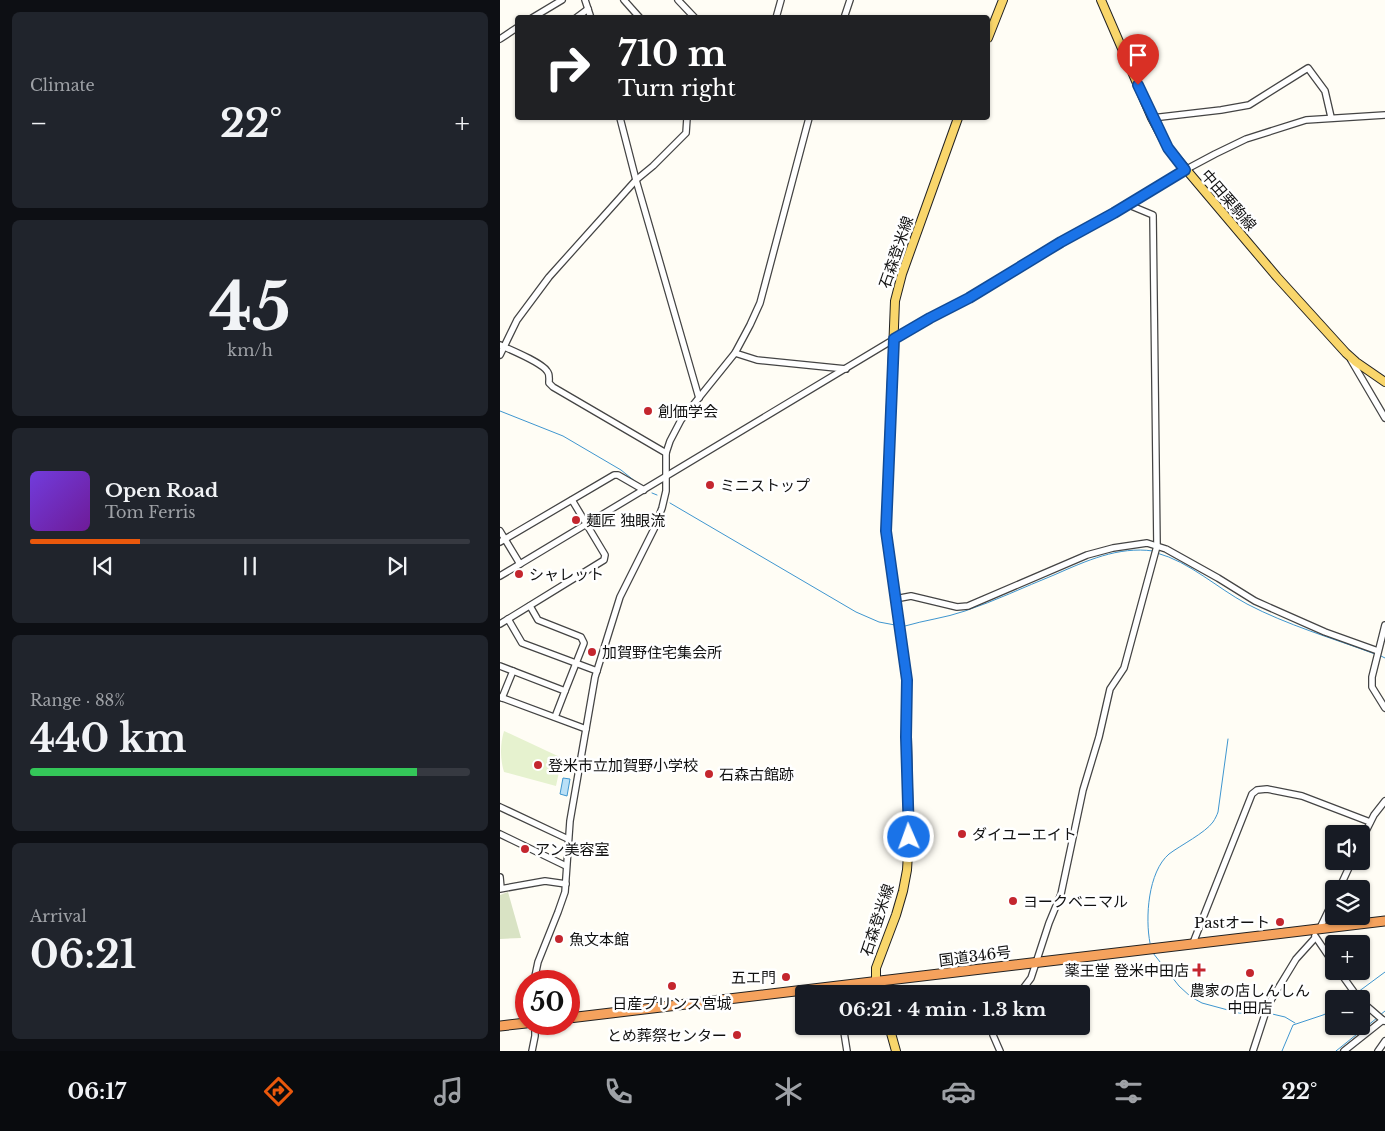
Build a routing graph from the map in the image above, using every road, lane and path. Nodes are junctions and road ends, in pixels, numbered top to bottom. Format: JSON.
{"nodes":[{"id":1,"x":562,"y":0,"type":"edge"},
{"id":2,"x":585,"y":0,"type":"edge"},
{"id":3,"x":624,"y":0,"type":"edge"},
{"id":4,"x":678,"y":0,"type":"edge"},
{"id":5,"x":781,"y":0,"type":"edge"},
{"id":6,"x":850,"y":0,"type":"edge"},
{"id":7,"x":1002,"y":0,"type":"edge"},
{"id":8,"x":1101,"y":0,"type":"edge"},
{"id":9,"x":588,"y":9,"type":"junction"},
{"id":10,"x":537,"y":15,"type":"edge"},
{"id":11,"x":580,"y":15,"type":"edge"},
{"id":12,"x":589,"y":15,"type":"edge"},
{"id":13,"x":637,"y":15,"type":"edge"},
{"id":14,"x":692,"y":15,"type":"edge"},
{"id":15,"x":777,"y":15,"type":"edge"},
{"id":16,"x":845,"y":15,"type":"edge"},
{"id":17,"x":515,"y":29,"type":"edge"},
{"id":18,"x":990,"y":33,"type":"edge"},
{"id":19,"x":500,"y":38,"type":"edge"},
{"id":20,"x":1385,"y":115,"type":"edge"},
{"id":21,"x":1331,"y":117,"type":"junction"},
{"id":22,"x":1152,"y":118,"type":"junction"},
{"id":23,"x":621,"y":120,"type":"edge"},
{"id":24,"x":687,"y":120,"type":"edge"},
{"id":25,"x":808,"y":120,"type":"edge"},
{"id":26,"x":957,"y":120,"type":"edge"},
{"id":27,"x":1185,"y":170,"type":"junction"},
{"id":28,"x":636,"y":180,"type":"junction"},
{"id":29,"x":1129,"y":205,"type":"junction"},
{"id":30,"x":894,"y":339,"type":"junction"},
{"id":31,"x":502,"y":346,"type":"edge"},
{"id":32,"x":735,"y":353,"type":"junction"},
{"id":33,"x":1346,"y":353,"type":"junction"},
{"id":34,"x":500,"y":355,"type":"edge"},
{"id":35,"x":846,"y":369,"type":"junction"},
{"id":36,"x":1385,"y":382,"type":"edge"},
{"id":37,"x":698,"y":398,"type":"junction"},
{"id":38,"x":1385,"y":418,"type":"edge"},
{"id":39,"x":666,"y":453,"type":"junction"},
{"id":40,"x":667,"y":476,"type":"junction"},
{"id":41,"x":644,"y":490,"type":"junction"},
{"id":42,"x":572,"y":500,"type":"junction"},
{"id":43,"x":587,"y":525,"type":"junction"},
{"id":44,"x":500,"y":531,"type":"edge"},
{"id":45,"x":502,"y":541,"type":"edge"},
{"id":46,"x":1156,"y":550,"type":"junction"},
{"id":47,"x":520,"y":564,"type":"junction"},
{"id":48,"x":500,"y":576,"type":"edge"},
{"id":49,"x":895,"y":599,"type":"junction"},
{"id":50,"x":530,"y":606,"type":"junction"},
{"id":51,"x":508,"y":619,"type":"junction"},
{"id":52,"x":500,"y":624,"type":"edge"},
{"id":53,"x":1385,"y":625,"type":"edge"},
{"id":54,"x":1378,"y":653,"type":"junction"},
{"id":55,"x":576,"y":663,"type":"junction"},
{"id":56,"x":500,"y":666,"type":"edge"},
{"id":57,"x":512,"y":671,"type":"junction"},
{"id":58,"x":597,"y":671,"type":"junction"},
{"id":59,"x":565,"y":691,"type":"junction"},
{"id":60,"x":501,"y":697,"type":"edge"},
{"id":61,"x":1385,"y":708,"type":"edge"},
{"id":62,"x":555,"y":717,"type":"junction"},
{"id":63,"x":586,"y":729,"type":"junction"},
{"id":64,"x":1385,"y":801,"type":"edge"},
{"id":65,"x":500,"y":807,"type":"edge"},
{"id":66,"x":1370,"y":822,"type":"junction"},
{"id":67,"x":1369,"y":825,"type":"edge"},
{"id":68,"x":500,"y":834,"type":"edge"},
{"id":69,"x":568,"y":839,"type":"junction"},
{"id":70,"x":566,"y":866,"type":"junction"},
{"id":71,"x":500,"y":877,"type":"edge"},
{"id":72,"x":566,"y":884,"type":"junction"},
{"id":73,"x":501,"y":888,"type":"edge"},
{"id":74,"x":1325,"y":915,"type":"edge"},
{"id":75,"x":1385,"y":921,"type":"edge"},
{"id":76,"x":1316,"y":931,"type":"junction"},
{"id":77,"x":1193,"y":943,"type":"junction"},
{"id":78,"x":1325,"y":948,"type":"edge"},
{"id":79,"x":1036,"y":962,"type":"junction"},
{"id":80,"x":536,"y":970,"type":"edge"},
{"id":81,"x":876,"y":981,"type":"junction"},
{"id":82,"x":863,"y":983,"type":"joint"},
{"id":83,"x":877,"y":985,"type":"edge"},
{"id":84,"x":1026,"y":985,"type":"edge"},
{"id":85,"x":1370,"y":1009,"type":"edge"},
{"id":86,"x":580,"y":1017,"type":"edge"},
{"id":87,"x":1384,"y":1021,"type":"edge"},
{"id":88,"x":515,"y":1024,"type":"edge"},
{"id":89,"x":500,"y":1026,"type":"edge"},
{"id":90,"x":535,"y":1035,"type":"edge"},
{"id":91,"x":845,"y":1035,"type":"edge"},
{"id":92,"x":892,"y":1035,"type":"edge"},
{"id":93,"x":994,"y":1035,"type":"edge"},
{"id":94,"x":1385,"y":1041,"type":"edge"},
{"id":95,"x":532,"y":1051,"type":"edge"},
{"id":96,"x":848,"y":1051,"type":"edge"},
{"id":97,"x":896,"y":1051,"type":"edge"},
{"id":98,"x":1000,"y":1051,"type":"edge"},
{"id":99,"x":1253,"y":1051,"type":"edge"},
{"id":100,"x":1344,"y":1051,"type":"edge"},
{"id":101,"x":1378,"y":1051,"type":"edge"}],
"edges":[{"from":1,"to":10,"type":"street"},
{"from":2,"to":9,"type":"street"},
{"from":3,"to":13,"type":"street"},
{"from":4,"to":14,"type":"street"},
{"from":5,"to":15,"type":"street"},
{"from":6,"to":16,"type":"street"},
{"from":7,"to":18,"type":"main road"},
{"from":8,"to":22,"type":"main road","name":"中田栗駒線"},
{"from":9,"to":11,"type":"street"},
{"from":9,"to":12,"type":"street"},
{"from":17,"to":19,"type":"street"},
{"from":20,"to":21,"type":"street"},
{"from":21,"to":22,"type":"street"},
{"from":21,"to":27,"type":"street"},
{"from":22,"to":27,"type":"main road","name":"中田栗駒線"},
{"from":23,"to":28,"type":"street"},
{"from":24,"to":28,"type":"street"},
{"from":25,"to":32,"type":"street"},
{"from":26,"to":30,"type":"main road","name":"石森登米線"},
{"from":27,"to":29,"type":"street"},
{"from":27,"to":33,"type":"main road","name":"中田栗駒線"},
{"from":28,"to":31,"type":"street"},
{"from":28,"to":37,"type":"street"},
{"from":29,"to":30,"type":"street"},
{"from":29,"to":46,"type":"street"},
{"from":30,"to":35,"type":"street"},
{"from":30,"to":49,"type":"main road","name":"石森登米線"},
{"from":31,"to":34,"type":"street"},
{"from":31,"to":39,"type":"street"},
{"from":32,"to":35,"type":"street"},
{"from":32,"to":37,"type":"street"},
{"from":33,"to":36,"type":"main road","name":"中田栗駒線"},
{"from":33,"to":38,"type":"street"},
{"from":35,"to":40,"type":"street"},
{"from":37,"to":39,"type":"street"},
{"from":39,"to":40,"type":"street"},
{"from":40,"to":41,"type":"street"},
{"from":40,"to":58,"type":"street"},
{"from":41,"to":42,"type":"street"},
{"from":41,"to":43,"type":"street"},
{"from":42,"to":43,"type":"street"},
{"from":42,"to":45,"type":"street"},
{"from":43,"to":47,"type":"street"},
{"from":43,"to":50,"type":"street"},
{"from":44,"to":45,"type":"street"},
{"from":45,"to":47,"type":"street"},
{"from":46,"to":49,"type":"street"},
{"from":46,"to":54,"type":"street"},
{"from":46,"to":79,"type":"street"},
{"from":47,"to":48,"type":"street"},
{"from":49,"to":81,"type":"main road","name":"石森登米線"},
{"from":50,"to":51,"type":"street"},
{"from":50,"to":55,"type":"street"},
{"from":51,"to":52,"type":"street"},
{"from":51,"to":55,"type":"street"},
{"from":53,"to":54,"type":"street"},
{"from":54,"to":61,"type":"street"},
{"from":55,"to":58,"type":"street"},
{"from":55,"to":59,"type":"street"},
{"from":56,"to":57,"type":"street"},
{"from":57,"to":59,"type":"street"},
{"from":57,"to":60,"type":"street"},
{"from":58,"to":63,"type":"street"},
{"from":59,"to":62,"type":"street"},
{"from":60,"to":62,"type":"street"},
{"from":62,"to":63,"type":"street"},
{"from":63,"to":69,"type":"street"},
{"from":64,"to":66,"type":"street"},
{"from":65,"to":69,"type":"street"},
{"from":66,"to":67,"type":"street"},
{"from":66,"to":77,"type":"street"},
{"from":68,"to":70,"type":"street"},
{"from":69,"to":70,"type":"street"},
{"from":70,"to":72,"type":"street"},
{"from":71,"to":73,"type":"street"},
{"from":72,"to":73,"type":"street"},
{"from":72,"to":80,"type":"street"},
{"from":74,"to":76,"type":"street"},
{"from":75,"to":76,"type":"highway","name":"国道346号"},
{"from":76,"to":77,"type":"highway","name":"国道346号"},
{"from":76,"to":78,"type":"street"},
{"from":76,"to":99,"type":"street"},
{"from":77,"to":79,"type":"highway","name":"国道346号"},
{"from":79,"to":81,"type":"highway","name":"国道346号"},
{"from":79,"to":84,"type":"street"},
{"from":81,"to":82,"type":"highway","name":"国道346号"},
{"from":81,"to":83,"type":"main road","name":"石森登米線"},
{"from":82,"to":86,"type":"highway","name":"国道346号"},
{"from":85,"to":87,"type":"street"},
{"from":87,"to":100,"type":"street"},
{"from":88,"to":89,"type":"highway"},
{"from":90,"to":95,"type":"street"},
{"from":91,"to":96,"type":"street"},
{"from":92,"to":97,"type":"main road"},
{"from":93,"to":98,"type":"street"},
{"from":94,"to":101,"type":"street"}]}
